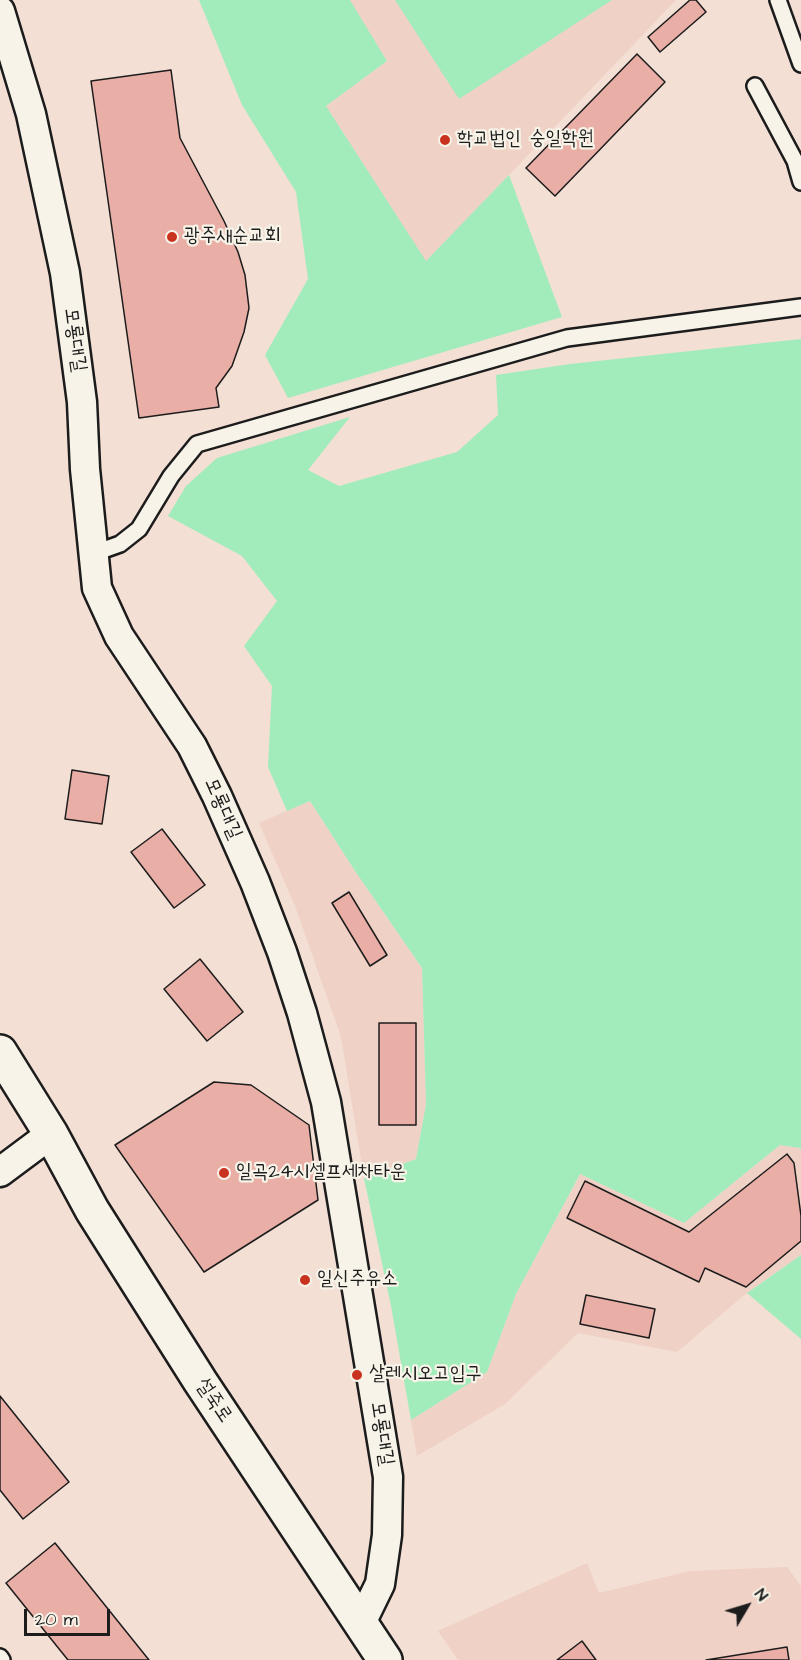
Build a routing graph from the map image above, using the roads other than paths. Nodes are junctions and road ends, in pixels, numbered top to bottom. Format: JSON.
{"nodes":[{"id":1,"x":778,"y":0,"type":"edge"},
{"id":2,"x":0,"y":10,"type":"edge"},
{"id":3,"x":801,"y":64,"type":"edge"},
{"id":4,"x":755,"y":86,"type":"dead end"},
{"id":5,"x":801,"y":182,"type":"edge"},
{"id":6,"x":801,"y":308,"type":"edge"},
{"id":7,"x":92,"y":554,"type":"junction"},
{"id":8,"x":0,"y":1052,"type":"edge"},
{"id":9,"x":51,"y":1134,"type":"junction"},
{"id":10,"x":0,"y":1172,"type":"edge"},
{"id":11,"x":361,"y":1623,"type":"junction"},
{"id":12,"x":385,"y":1660,"type":"edge"}],
"edges":[{"from":1,"to":3,"type":"lane"},
{"from":2,"to":7,"type":"street","name":"모룡대길"},
{"from":4,"to":5,"type":"lane"},
{"from":6,"to":7,"type":"lane"},
{"from":7,"to":11,"type":"street","name":"모룡대길"},
{"from":8,"to":9,"type":"main road","name":"설죽로"},
{"from":9,"to":10,"type":"street"},
{"from":9,"to":11,"type":"main road","name":"설죽로"},
{"from":11,"to":12,"type":"main road","name":"설죽로"}]}
